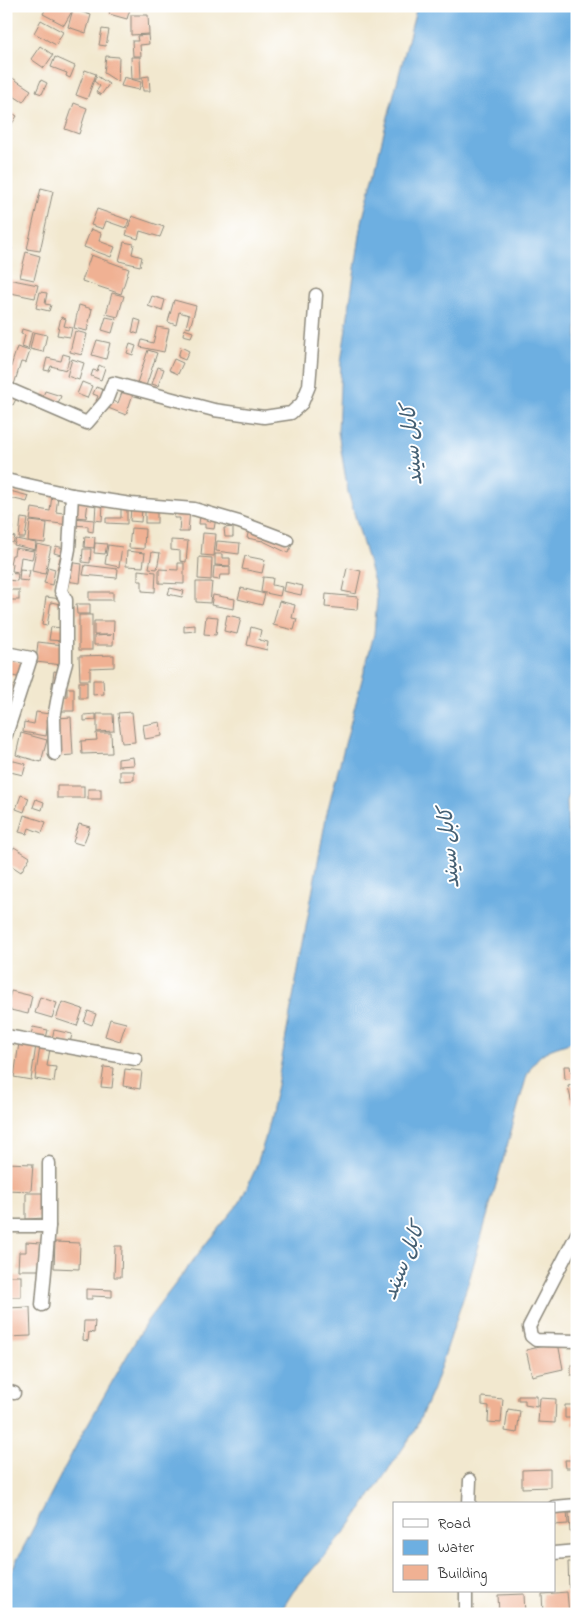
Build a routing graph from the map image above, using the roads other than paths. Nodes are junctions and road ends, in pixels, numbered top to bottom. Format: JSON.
{"nodes":[{"id":1,"x":316,"y":295,"type":"dead end"},
{"id":2,"x":6,"y":388,"type":"edge"},
{"id":3,"x":6,"y":480,"type":"edge"},
{"id":4,"x":72,"y":495,"type":"junction"},
{"id":5,"x":287,"y":540,"type":"dead end"},
{"id":6,"x":6,"y":653,"type":"edge"},
{"id":7,"x":6,"y":735,"type":"edge"},
{"id":8,"x":55,"y":754,"type":"dead end"},
{"id":9,"x":6,"y":1036,"type":"edge"},
{"id":10,"x":136,"y":1059,"type":"dead end"},
{"id":11,"x":49,"y":1163,"type":"dead end"},
{"id":12,"x":6,"y":1226,"type":"edge"},
{"id":13,"x":50,"y":1226,"type":"junction"},
{"id":14,"x":577,"y":1234,"type":"edge"},
{"id":15,"x":42,"y":1305,"type":"dead end"},
{"id":16,"x":577,"y":1341,"type":"edge"},
{"id":17,"x":470,"y":1480,"type":"dead end"},
{"id":18,"x":469,"y":1502,"type":"edge"},
{"id":19,"x":577,"y":1505,"type":"edge"},
{"id":20,"x":556,"y":1507,"type":"edge"},
{"id":21,"x":577,"y":1551,"type":"edge"},
{"id":22,"x":556,"y":1553,"type":"edge"},
{"id":23,"x":466,"y":1592,"type":"edge"},
{"id":24,"x":466,"y":1614,"type":"edge"}],
"edges":[{"from":1,"to":2,"type":"street"},
{"from":3,"to":4,"type":"street"},
{"from":4,"to":5,"type":"street"},
{"from":4,"to":8,"type":"street"},
{"from":6,"to":7,"type":"street"},
{"from":9,"to":10,"type":"street"},
{"from":11,"to":13,"type":"street"},
{"from":12,"to":13,"type":"street"},
{"from":13,"to":15,"type":"street"},
{"from":14,"to":16,"type":"street"},
{"from":17,"to":18,"type":"street"},
{"from":19,"to":20,"type":"street"},
{"from":21,"to":22,"type":"street"},
{"from":23,"to":24,"type":"street"}]}
